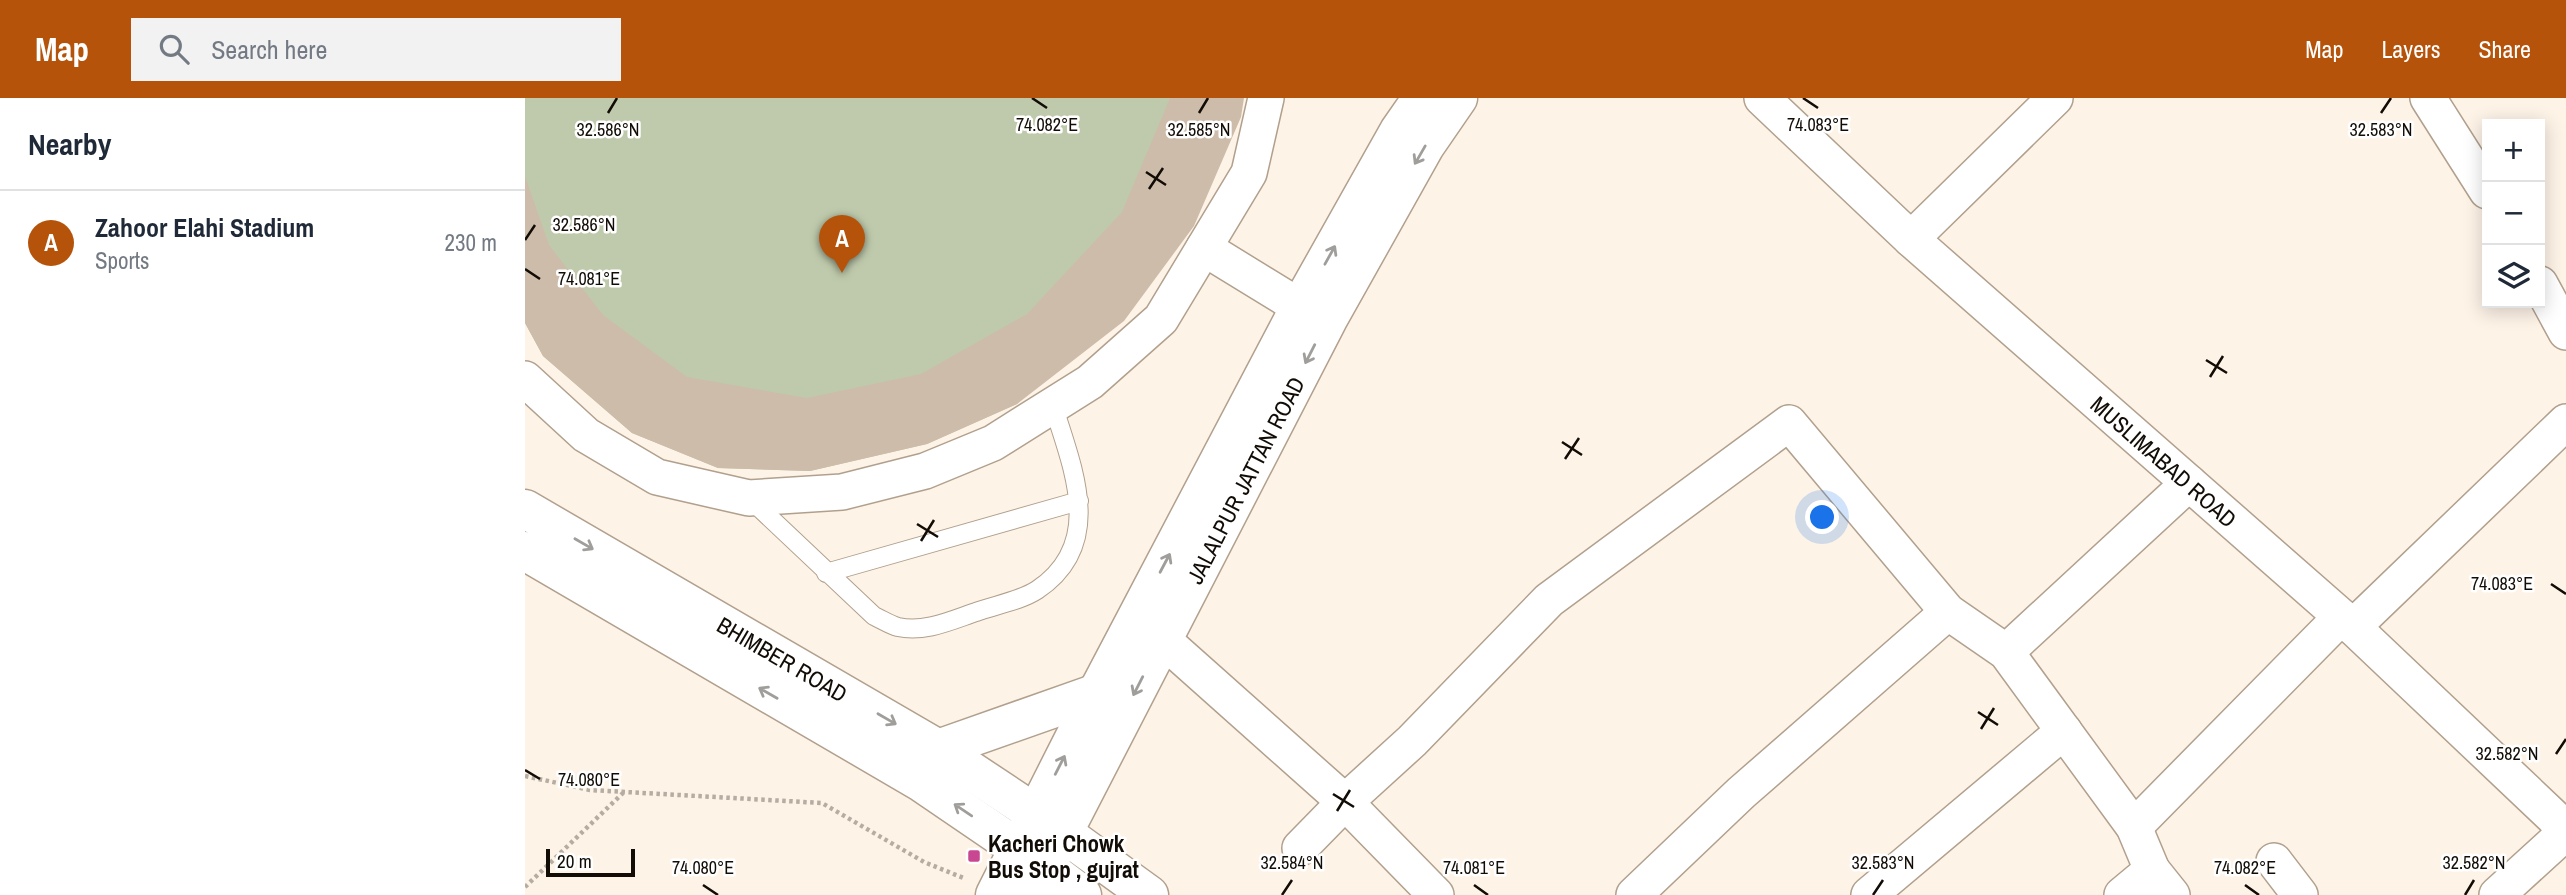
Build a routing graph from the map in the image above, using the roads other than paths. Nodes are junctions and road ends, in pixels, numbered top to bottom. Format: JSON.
{"nodes":[{"id":1,"x":1266,"y":98,"type":"edge"},
{"id":2,"x":1422,"y":98,"type":"edge"},
{"id":3,"x":1458,"y":98,"type":"edge"},
{"id":4,"x":1762,"y":98,"type":"edge"},
{"id":5,"x":2055,"y":98,"type":"edge"},
{"id":6,"x":2428,"y":98,"type":"edge"},
{"id":7,"x":2482,"y":183,"type":"edge"},
{"id":8,"x":1911,"y":239,"type":"junction"},
{"id":9,"x":1204,"y":248,"type":"junction"},
{"id":10,"x":2545,"y":293,"type":"edge"},
{"id":11,"x":1300,"y":307,"type":"junction"},
{"id":12,"x":2566,"y":332,"type":"edge"},
{"id":13,"x":525,"y":379,"type":"edge"},
{"id":14,"x":1053,"y":405,"type":"junction"},
{"id":15,"x":2566,"y":422,"type":"edge"},
{"id":16,"x":2189,"y":484,"type":"junction"},
{"id":17,"x":749,"y":498,"type":"junction"},
{"id":18,"x":1079,"y":501,"type":"junction"},
{"id":19,"x":525,"y":509,"type":"edge"},
{"id":20,"x":525,"y":551,"type":"edge"},
{"id":21,"x":826,"y":573,"type":"junction"},
{"id":22,"x":1948,"y":612,"type":"junction"},
{"id":23,"x":2347,"y":622,"type":"junction"},
{"id":24,"x":1162,"y":639,"type":"junction"},
{"id":25,"x":2006,"y":652,"type":"junction"},
{"id":26,"x":1097,"y":693,"type":"junction"},
{"id":27,"x":2064,"y":731,"type":"junction"},
{"id":28,"x":938,"y":749,"type":"junction"},
{"id":29,"x":1345,"y":802,"type":"junction"},
{"id":30,"x":1049,"y":822,"type":"junction"},
{"id":31,"x":2134,"y":827,"type":"junction"},
{"id":32,"x":2566,"y":831,"type":"edge"},
{"id":33,"x":1300,"y":848,"type":"dead end"},
{"id":34,"x":2274,"y":861,"type":"dead end"},
{"id":35,"x":1017,"y":879,"type":"edge"},
{"id":36,"x":2162,"y":883,"type":"edge"},
{"id":37,"x":1082,"y":895,"type":"edge"},
{"id":38,"x":1149,"y":895,"type":"edge"},
{"id":39,"x":1436,"y":895,"type":"edge"},
{"id":40,"x":1635,"y":895,"type":"edge"},
{"id":41,"x":1869,"y":895,"type":"edge"},
{"id":42,"x":2122,"y":895,"type":"edge"},
{"id":43,"x":2299,"y":895,"type":"edge"},
{"id":44,"x":2497,"y":895,"type":"edge"}],
"edges":[{"from":1,"to":9,"type":"street"},
{"from":11,"to":2,"type":"main road","name":"JALALPUR JATTAN ROAD","one_way":true},
{"from":3,"to":24,"type":"main road","name":"JALALPUR JATTAN ROAD","one_way":true},
{"from":4,"to":8,"type":"street","name":"MUSLIMABAD ROAD"},
{"from":5,"to":8,"type":"street"},
{"from":6,"to":7,"type":"street"},
{"from":8,"to":16,"type":"street","name":"MUSLIMABAD ROAD"},
{"from":9,"to":11,"type":"street"},
{"from":9,"to":14,"type":"street"},
{"from":10,"to":12,"type":"street"},
{"from":26,"to":11,"type":"main road","name":"JALALPUR JATTAN ROAD","one_way":true},
{"from":13,"to":17,"type":"street"},
{"from":14,"to":17,"type":"street"},
{"from":14,"to":18,"type":"lane"},
{"from":15,"to":23,"type":"street"},
{"from":16,"to":23,"type":"street","name":"MUSLIMABAD ROAD"},
{"from":16,"to":25,"type":"street"},
{"from":17,"to":21,"type":"lane"},
{"from":18,"to":21,"type":"lane"},
{"from":18,"to":21,"type":"lane"},
{"from":19,"to":28,"type":"main road","name":"BHIMBER ROAD","one_way":true},
{"from":35,"to":20,"type":"main road","name":"BHIMBER ROAD","one_way":true},
{"from":22,"to":25,"type":"street"},
{"from":22,"to":29,"type":"street"},
{"from":22,"to":40,"type":"street"},
{"from":23,"to":31,"type":"street"},
{"from":23,"to":32,"type":"street","name":"MUSLIMABAD ROAD"},
{"from":24,"to":29,"type":"street"},
{"from":24,"to":30,"type":"main road","name":"JALALPUR JATTAN ROAD","one_way":true},
{"from":25,"to":27,"type":"street"},
{"from":26,"to":28,"type":"main road"},
{"from":30,"to":26,"type":"main road","name":"JALALPUR JATTAN ROAD","one_way":true},
{"from":27,"to":31,"type":"street"},
{"from":27,"to":41,"type":"street"},
{"from":28,"to":30,"type":"main road","name":"BHIMBER ROAD"},
{"from":29,"to":33,"type":"street"},
{"from":29,"to":39,"type":"street"},
{"from":30,"to":35,"type":"main road","name":"JALALPUR JATTAN ROAD"},
{"from":30,"to":38,"type":"main road","name":"BHIMBER ROAD"},
{"from":31,"to":36,"type":"street"},
{"from":32,"to":44,"type":"street"},
{"from":34,"to":43,"type":"street"},
{"from":35,"to":37,"type":"main road","name":"BHIMBER ROAD"},
{"from":36,"to":42,"type":"street"}]}
